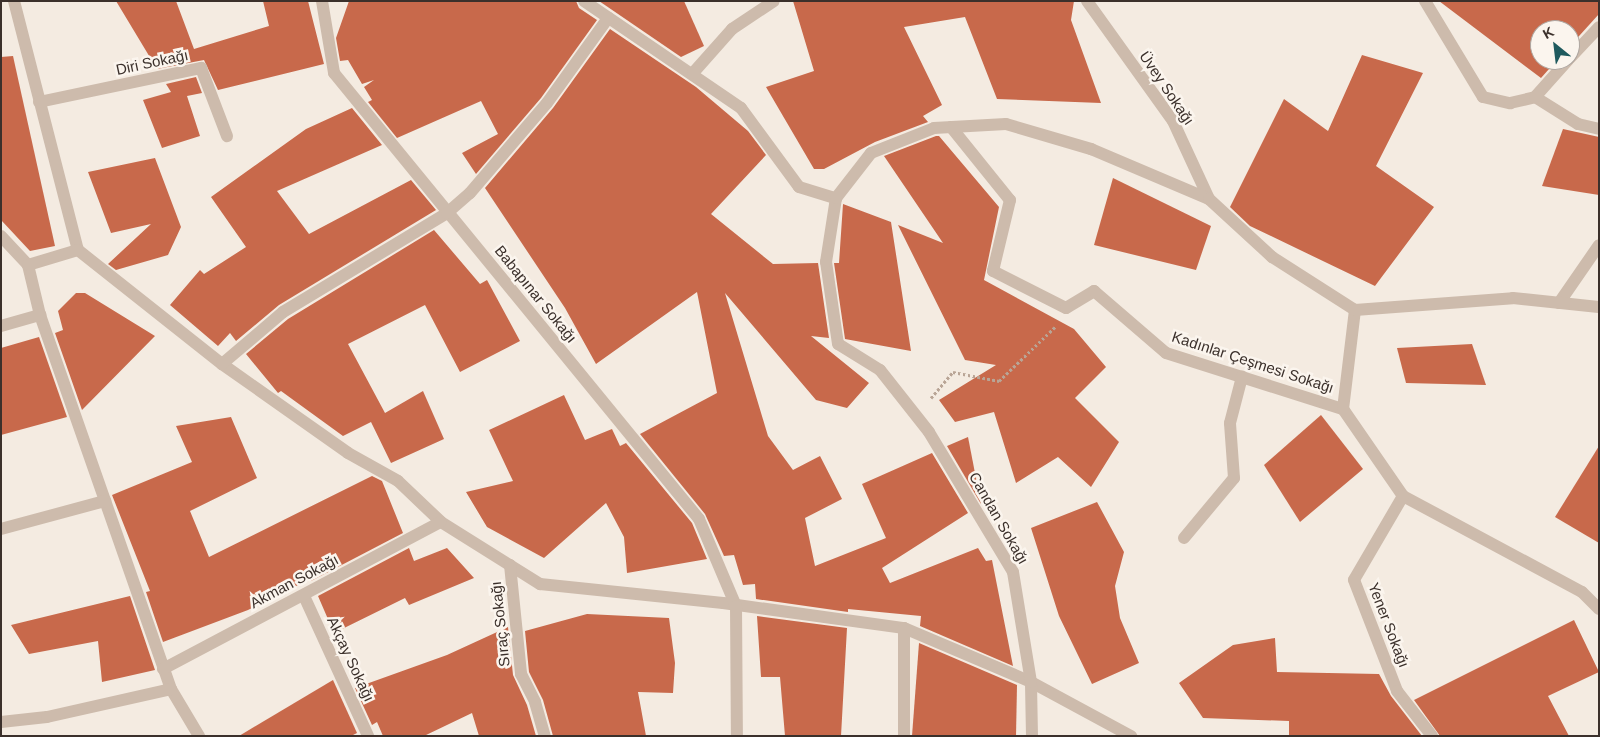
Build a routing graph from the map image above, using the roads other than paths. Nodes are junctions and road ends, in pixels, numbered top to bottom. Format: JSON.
{"nodes":[{"id":1,"x":14,"y":1,"type":"edge"},
{"id":2,"x":322,"y":1,"type":"edge"},
{"id":3,"x":584,"y":1,"type":"edge"},
{"id":4,"x":774,"y":1,"type":"edge"},
{"id":5,"x":1087,"y":1,"type":"edge"},
{"id":6,"x":1425,"y":1,"type":"edge"},
{"id":7,"x":608,"y":18,"type":"junction"},
{"id":8,"x":1599,"y":27,"type":"edge"},
{"id":9,"x":1580,"y":47,"type":"edge"},
{"id":10,"x":1559,"y":70,"type":"edge"},
{"id":11,"x":692,"y":73,"type":"junction"},
{"id":12,"x":1535,"y":97,"type":"junction"},
{"id":13,"x":39,"y":102,"type":"junction"},
{"id":14,"x":951,"y":127,"type":"junction"},
{"id":15,"x":1599,"y":130,"type":"edge"},
{"id":16,"x":227,"y":136,"type":"dead end"},
{"id":17,"x":836,"y":198,"type":"junction"},
{"id":18,"x":1209,"y":198,"type":"junction"},
{"id":19,"x":447,"y":213,"type":"junction"},
{"id":20,"x":1,"y":236,"type":"edge"},
{"id":21,"x":1599,"y":245,"type":"edge"},
{"id":22,"x":78,"y":250,"type":"junction"},
{"id":23,"x":28,"y":265,"type":"junction"},
{"id":24,"x":1559,"y":303,"type":"junction"},
{"id":25,"x":1599,"y":307,"type":"edge"},
{"id":26,"x":1355,"y":310,"type":"junction"},
{"id":27,"x":40,"y":315,"type":"junction"},
{"id":28,"x":1,"y":326,"type":"edge"},
{"id":29,"x":222,"y":364,"type":"junction"},
{"id":30,"x":1242,"y":377,"type":"junction"},
{"id":31,"x":1343,"y":409,"type":"junction"},
{"id":32,"x":1403,"y":496,"type":"junction"},
{"id":33,"x":105,"y":501,"type":"junction"},
{"id":34,"x":440,"y":522,"type":"junction"},
{"id":35,"x":1,"y":529,"type":"edge"},
{"id":36,"x":1184,"y":538,"type":"dead end"},
{"id":37,"x":510,"y":565,"type":"junction"},
{"id":38,"x":304,"y":596,"type":"junction"},
{"id":39,"x":736,"y":606,"type":"junction"},
{"id":40,"x":1599,"y":609,"type":"edge"},
{"id":41,"x":904,"y":628,"type":"junction"},
{"id":42,"x":163,"y":669,"type":"junction"},
{"id":43,"x":1031,"y":682,"type":"junction"},
{"id":44,"x":170,"y":689,"type":"junction"},
{"id":45,"x":1,"y":722,"type":"edge"},
{"id":46,"x":199,"y":736,"type":"edge"},
{"id":47,"x":368,"y":736,"type":"edge"},
{"id":48,"x":545,"y":736,"type":"edge"},
{"id":49,"x":737,"y":736,"type":"edge"},
{"id":50,"x":904,"y":736,"type":"edge"},
{"id":51,"x":1032,"y":736,"type":"edge"},
{"id":52,"x":1131,"y":736,"type":"edge"},
{"id":53,"x":1432,"y":736,"type":"edge"}],
"edges":[{"from":1,"to":13,"type":"street"},
{"from":2,"to":19,"type":"street","name":"Babapınar Sokağı"},
{"from":3,"to":7,"type":"street"},
{"from":4,"to":11,"type":"street"},
{"from":5,"to":18,"type":"street","name":"Üvey Sokağı"},
{"from":6,"to":12,"type":"street"},
{"from":7,"to":11,"type":"street"},
{"from":7,"to":19,"type":"street"},
{"from":8,"to":9,"type":"street"},
{"from":10,"to":12,"type":"street"},
{"from":11,"to":17,"type":"street"},
{"from":12,"to":15,"type":"street"},
{"from":13,"to":16,"type":"street","name":"Diri Sokağı"},
{"from":13,"to":22,"type":"street"},
{"from":14,"to":17,"type":"street"},
{"from":14,"to":18,"type":"street"},
{"from":14,"to":30,"type":"street","name":"Kadınlar Çeşmesi Sokağı"},
{"from":17,"to":43,"type":"street","name":"Candan Sokağı"},
{"from":18,"to":26,"type":"street"},
{"from":19,"to":29,"type":"street"},
{"from":19,"to":39,"type":"street","name":"Babapınar Sokağı"},
{"from":20,"to":23,"type":"street"},
{"from":21,"to":24,"type":"street"},
{"from":22,"to":23,"type":"street"},
{"from":22,"to":29,"type":"street"},
{"from":23,"to":27,"type":"street"},
{"from":24,"to":25,"type":"street"},
{"from":24,"to":26,"type":"street"},
{"from":26,"to":31,"type":"street"},
{"from":27,"to":28,"type":"street"},
{"from":27,"to":33,"type":"street"},
{"from":29,"to":34,"type":"street"},
{"from":30,"to":31,"type":"street","name":"Kadınlar Çeşmesi Sokağı"},
{"from":30,"to":36,"type":"street"},
{"from":31,"to":32,"type":"street","name":"Kadınlar Çeşmesi Sokağı"},
{"from":32,"to":40,"type":"street","name":"Kadınlar Çeşmesi Sokağı"},
{"from":32,"to":53,"type":"street","name":"Yener Sokağı"},
{"from":33,"to":35,"type":"street"},
{"from":33,"to":42,"type":"street"},
{"from":34,"to":37,"type":"street"},
{"from":34,"to":38,"type":"street","name":"Akman Sokağı"},
{"from":37,"to":39,"type":"street"},
{"from":37,"to":48,"type":"street","name":"Sıraç Sokağı"},
{"from":38,"to":42,"type":"street","name":"Akman Sokağı"},
{"from":38,"to":47,"type":"street","name":"Akçay Sokağı"},
{"from":39,"to":41,"type":"street"},
{"from":39,"to":49,"type":"street"},
{"from":41,"to":43,"type":"street"},
{"from":41,"to":50,"type":"street"},
{"from":42,"to":44,"type":"street"},
{"from":43,"to":51,"type":"street","name":"Candan Sokağı"},
{"from":43,"to":52,"type":"street"},
{"from":44,"to":45,"type":"street"},
{"from":44,"to":46,"type":"street"}]}
